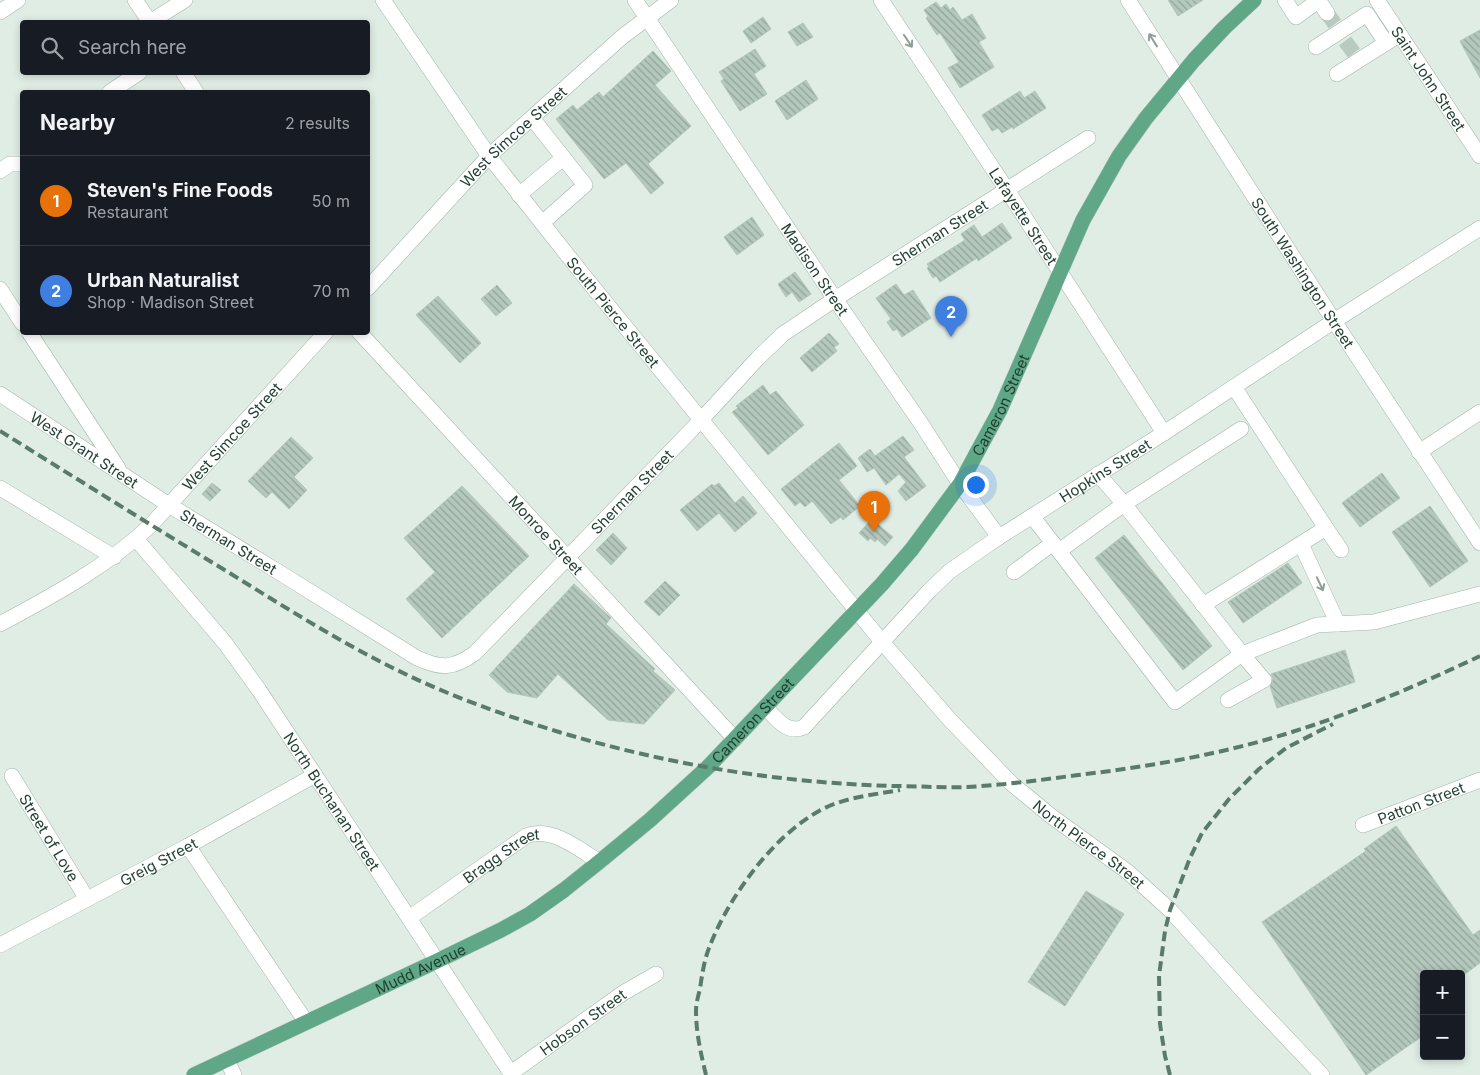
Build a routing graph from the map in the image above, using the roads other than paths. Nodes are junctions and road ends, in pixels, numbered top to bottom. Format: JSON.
{"nodes":[{"id":1,"x":18,"y":0,"type":"edge"},
{"id":2,"x":136,"y":0,"type":"edge"},
{"id":3,"x":184,"y":0,"type":"edge"},
{"id":4,"x":384,"y":0,"type":"edge"},
{"id":5,"x":635,"y":0,"type":"edge"},
{"id":6,"x":672,"y":0,"type":"edge"},
{"id":7,"x":881,"y":0,"type":"edge"},
{"id":8,"x":1128,"y":0,"type":"edge"},
{"id":9,"x":1254,"y":0,"type":"edge"},
{"id":10,"x":1285,"y":0,"type":"edge"},
{"id":11,"x":1377,"y":0,"type":"edge"},
{"id":12,"x":0,"y":12,"type":"edge"},
{"id":13,"x":646,"y":18,"type":"junction"},
{"id":14,"x":149,"y":20,"type":"edge"},
{"id":15,"x":153,"y":20,"type":"edge"},
{"id":16,"x":1335,"y":25,"type":"edge"},
{"id":17,"x":1400,"y":34,"type":"junction"},
{"id":18,"x":1386,"y":43,"type":"junction"},
{"id":19,"x":1316,"y":47,"type":"dead end"},
{"id":20,"x":1337,"y":74,"type":"dead end"},
{"id":21,"x":136,"y":75,"type":"edge"},
{"id":22,"x":184,"y":75,"type":"edge"},
{"id":23,"x":1178,"y":79,"type":"junction"},
{"id":24,"x":113,"y":90,"type":"edge"},
{"id":25,"x":190,"y":90,"type":"edge"},
{"id":26,"x":532,"y":118,"type":"junction"},
{"id":27,"x":1088,"y":138,"type":"dead end"},
{"id":28,"x":489,"y":156,"type":"junction"},
{"id":29,"x":1480,"y":156,"type":"edge"},
{"id":30,"x":563,"y":158,"type":"junction"},
{"id":31,"x":20,"y":164,"type":"edge"},
{"id":32,"x":0,"y":171,"type":"edge"},
{"id":33,"x":1007,"y":190,"type":"junction"},
{"id":34,"x":519,"y":195,"type":"junction"},
{"id":35,"x":542,"y":223,"type":"junction"},
{"id":36,"x":1480,"y":228,"type":"edge"},
{"id":37,"x":1060,"y":272,"type":"junction"},
{"id":38,"x":370,"y":286,"type":"edge"},
{"id":39,"x":0,"y":289,"type":"edge"},
{"id":40,"x":835,"y":299,"type":"junction"},
{"id":41,"x":20,"y":320,"type":"edge"},
{"id":42,"x":1334,"y":321,"type":"junction"},
{"id":43,"x":31,"y":335,"type":"edge"},
{"id":44,"x":323,"y":335,"type":"edge"},
{"id":45,"x":362,"y":335,"type":"edge"},
{"id":46,"x":1234,"y":387,"type":"junction"},
{"id":47,"x":0,"y":394,"type":"edge"},
{"id":48,"x":1480,"y":412,"type":"edge"},
{"id":49,"x":701,"y":420,"type":"junction"},
{"id":50,"x":1241,"y":429,"type":"dead end"},
{"id":51,"x":1164,"y":433,"type":"junction"},
{"id":52,"x":1420,"y":452,"type":"junction"},
{"id":53,"x":121,"y":474,"type":"junction"},
{"id":54,"x":1098,"y":474,"type":"junction"},
{"id":55,"x":960,"y":484,"type":"junction"},
{"id":56,"x":0,"y":488,"type":"edge"},
{"id":57,"x":1124,"y":504,"type":"junction"},
{"id":58,"x":168,"y":505,"type":"junction"},
{"id":59,"x":1032,"y":516,"type":"junction"},
{"id":60,"x":1326,"y":528,"type":"junction"},
{"id":61,"x":999,"y":537,"type":"junction"},
{"id":62,"x":136,"y":539,"type":"junction"},
{"id":63,"x":1480,"y":543,"type":"edge"},
{"id":64,"x":1301,"y":544,"type":"junction"},
{"id":65,"x":1056,"y":547,"type":"junction"},
{"id":66,"x":1341,"y":550,"type":"dead end"},
{"id":67,"x":114,"y":557,"type":"junction"},
{"id":68,"x":568,"y":558,"type":"junction"},
{"id":69,"x":1014,"y":572,"type":"dead end"},
{"id":70,"x":1480,"y":594,"type":"edge"},
{"id":71,"x":1203,"y":606,"type":"junction"},
{"id":72,"x":857,"y":611,"type":"junction"},
{"id":73,"x":0,"y":624,"type":"edge"},
{"id":74,"x":1338,"y":624,"type":"junction"},
{"id":75,"x":883,"y":643,"type":"junction"},
{"id":76,"x":1242,"y":654,"type":"junction"},
{"id":77,"x":1228,"y":700,"type":"dead end"},
{"id":78,"x":765,"y":707,"type":"junction"},
{"id":79,"x":735,"y":739,"type":"junction"},
{"id":80,"x":315,"y":775,"type":"junction"},
{"id":81,"x":12,"y":776,"type":"dead end"},
{"id":82,"x":1480,"y":780,"type":"edge"},
{"id":83,"x":1363,"y":825,"type":"dead end"},
{"id":84,"x":630,"y":836,"type":"joint"},
{"id":85,"x":188,"y":846,"type":"junction"},
{"id":86,"x":599,"y":862,"type":"junction"},
{"id":87,"x":87,"y":899,"type":"junction"},
{"id":88,"x":409,"y":918,"type":"junction"},
{"id":89,"x":0,"y":945,"type":"edge"},
{"id":90,"x":437,"y":961,"type":"junction"},
{"id":91,"x":656,"y":974,"type":"dead end"},
{"id":92,"x":306,"y":1022,"type":"junction"},
{"id":93,"x":227,"y":1060,"type":"junction"},
{"id":94,"x":512,"y":1074,"type":"edge"},
{"id":95,"x":194,"y":1075,"type":"edge"},
{"id":96,"x":234,"y":1075,"type":"edge"},
{"id":97,"x":1322,"y":1075,"type":"edge"}],
"edges":[{"from":1,"to":12,"type":"street"},
{"from":2,"to":14,"type":"street"},
{"from":3,"to":15,"type":"street"},
{"from":4,"to":28,"type":"street","name":"South Pierce Street"},
{"from":5,"to":13,"type":"street","name":"Madison Street"},
{"from":6,"to":13,"type":"street","name":"West Simcoe Street"},
{"from":7,"to":33,"type":"street","name":"Lafayette Street","one_way":true},
{"from":23,"to":8,"type":"street","name":"South Washington Street","one_way":true},
{"from":9,"to":23,"type":"main road","name":"Cameron Street"},
{"from":10,"to":16,"type":"street"},
{"from":11,"to":17,"type":"street","name":"Saint John Street"},
{"from":13,"to":26,"type":"street","name":"West Simcoe Street"},
{"from":13,"to":40,"type":"street","name":"Madison Street"},
{"from":16,"to":18,"type":"street"},
{"from":16,"to":18,"type":"street"},
{"from":16,"to":19,"type":"street"},
{"from":16,"to":20,"type":"street"},
{"from":17,"to":18,"type":"street"},
{"from":17,"to":29,"type":"street","name":"Saint John Street"},
{"from":21,"to":24,"type":"street"},
{"from":22,"to":25,"type":"street"},
{"from":23,"to":37,"type":"main road","name":"Cameron Street"},
{"from":23,"to":42,"type":"street","name":"South Washington Street"},
{"from":26,"to":28,"type":"street","name":"West Simcoe Street"},
{"from":26,"to":30,"type":"street"},
{"from":27,"to":33,"type":"street","name":"Sherman Street"},
{"from":28,"to":34,"type":"street","name":"South Pierce Street"},
{"from":28,"to":38,"type":"street","name":"West Simcoe Street"},
{"from":30,"to":34,"type":"street"},
{"from":30,"to":35,"type":"street"},
{"from":31,"to":32,"type":"street"},
{"from":33,"to":37,"type":"street","name":"Lafayette Street"},
{"from":33,"to":40,"type":"street","name":"Sherman Street"},
{"from":34,"to":35,"type":"street","name":"South Pierce Street"},
{"from":35,"to":49,"type":"street","name":"South Pierce Street"},
{"from":36,"to":42,"type":"street","name":"Hopkins Street"},
{"from":37,"to":51,"type":"street","name":"Lafayette Street"},
{"from":37,"to":55,"type":"main road","name":"Cameron Street"},
{"from":39,"to":41,"type":"street"},
{"from":40,"to":49,"type":"street","name":"Sherman Street"},
{"from":40,"to":55,"type":"street","name":"Madison Street"},
{"from":42,"to":46,"type":"street","name":"Hopkins Street"},
{"from":42,"to":52,"type":"street","name":"South Washington Street"},
{"from":43,"to":53,"type":"street"},
{"from":44,"to":58,"type":"street","name":"West Simcoe Street"},
{"from":45,"to":68,"type":"street","name":"Monroe Street"},
{"from":46,"to":51,"type":"street","name":"Hopkins Street"},
{"from":46,"to":60,"type":"street"},
{"from":47,"to":53,"type":"street","name":"West Grant Street"},
{"from":48,"to":52,"type":"street"},
{"from":49,"to":68,"type":"street","name":"Sherman Street"},
{"from":49,"to":72,"type":"street","name":"South Pierce Street"},
{"from":50,"to":57,"type":"street"},
{"from":51,"to":54,"type":"street","name":"Hopkins Street"},
{"from":52,"to":63,"type":"street","name":"South Washington Street"},
{"from":53,"to":58,"type":"street","name":"West Grant Street"},
{"from":54,"to":57,"type":"street"},
{"from":54,"to":59,"type":"street","name":"Hopkins Street"},
{"from":55,"to":61,"type":"street","name":"Madison Street"},
{"from":55,"to":72,"type":"main road","name":"Cameron Street"},
{"from":56,"to":67,"type":"street"},
{"from":57,"to":65,"type":"street"},
{"from":57,"to":71,"type":"street"},
{"from":58,"to":62,"type":"street","name":"West Simcoe Street"},
{"from":58,"to":68,"type":"street","name":"Sherman Street"},
{"from":59,"to":61,"type":"street","name":"Hopkins Street"},
{"from":59,"to":65,"type":"street"},
{"from":60,"to":64,"type":"street"},
{"from":60,"to":66,"type":"street"},
{"from":61,"to":75,"type":"street","name":"Hopkins Street"},
{"from":62,"to":67,"type":"street","name":"West Simcoe Street"},
{"from":62,"to":80,"type":"street","name":"North Buchanan Street"},
{"from":64,"to":71,"type":"street"},
{"from":64,"to":74,"type":"street","one_way":true},
{"from":65,"to":69,"type":"street"},
{"from":65,"to":76,"type":"street"},
{"from":67,"to":73,"type":"street","name":"West Simcoe Street"},
{"from":68,"to":79,"type":"street","name":"Monroe Street"},
{"from":70,"to":74,"type":"street"},
{"from":71,"to":76,"type":"street"},
{"from":72,"to":75,"type":"street","name":"North Pierce Street"},
{"from":72,"to":78,"type":"main road","name":"Cameron Street"},
{"from":74,"to":76,"type":"street"},
{"from":75,"to":78,"type":"street","name":"Hopkins Street"},
{"from":75,"to":97,"type":"street","name":"North Pierce Street"},
{"from":76,"to":77,"type":"street"},
{"from":78,"to":79,"type":"main road","name":"Cameron Street"},
{"from":79,"to":84,"type":"main road","name":"Cameron Street"},
{"from":80,"to":85,"type":"street","name":"Greig Street"},
{"from":80,"to":88,"type":"street","name":"North Buchanan Street"},
{"from":81,"to":87,"type":"street","name":"Street of Love"},
{"from":82,"to":83,"type":"street","name":"Patton Street"},
{"from":84,"to":86,"type":"main road","name":"Mudd Avenue"},
{"from":85,"to":87,"type":"street","name":"Greig Street"},
{"from":85,"to":92,"type":"street"},
{"from":86,"to":88,"type":"street","name":"Bragg Street"},
{"from":86,"to":90,"type":"main road","name":"Mudd Avenue"},
{"from":87,"to":89,"type":"street","name":"Greig Street"},
{"from":88,"to":90,"type":"street","name":"North Buchanan Street"},
{"from":90,"to":92,"type":"main road","name":"Mudd Avenue"},
{"from":90,"to":94,"type":"street","name":"North Buchanan Street"},
{"from":91,"to":94,"type":"street","name":"Hobson Street"},
{"from":92,"to":93,"type":"main road","name":"Mudd Avenue"},
{"from":93,"to":95,"type":"main road","name":"Mudd Avenue"},
{"from":93,"to":96,"type":"street"}]}
